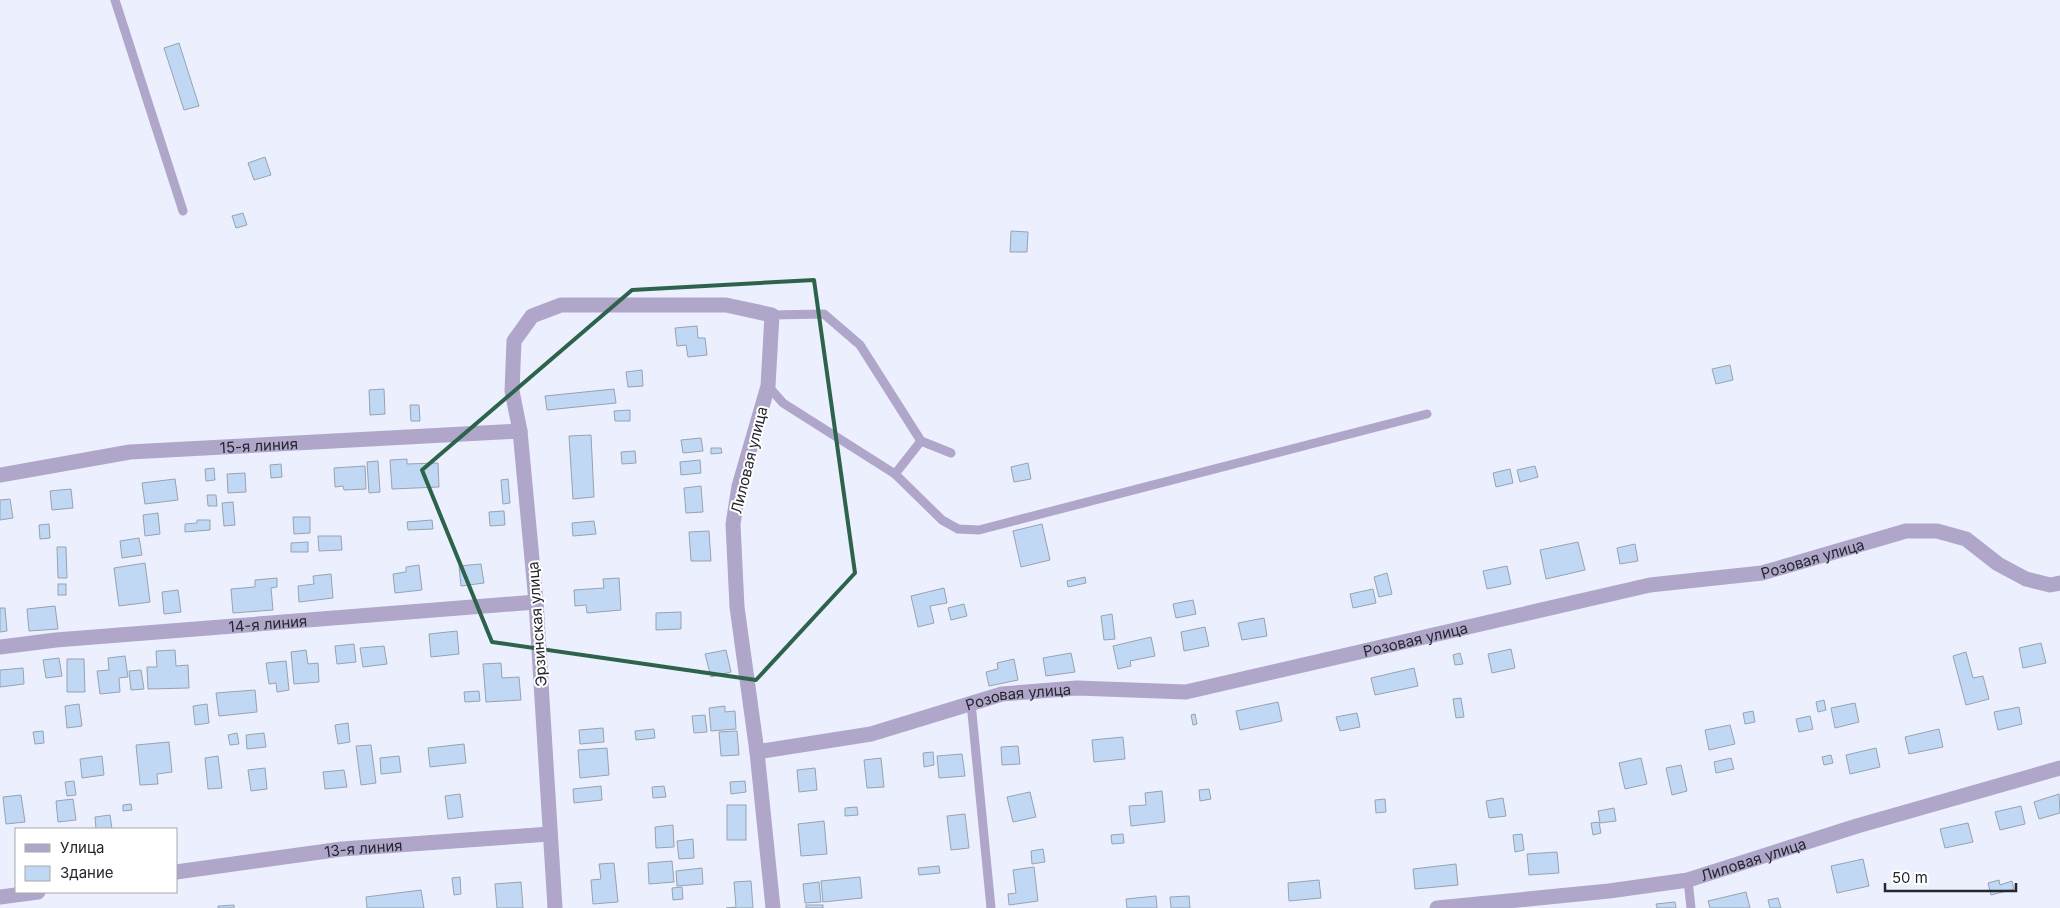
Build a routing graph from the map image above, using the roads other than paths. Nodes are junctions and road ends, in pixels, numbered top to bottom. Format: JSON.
{"nodes":[{"id":1,"x":115,"y":0,"type":"edge"},
{"id":2,"x":183,"y":212,"type":"dead end"},
{"id":3,"x":772,"y":314,"type":"junction"},
{"id":4,"x":768,"y":386,"type":"junction"},
{"id":5,"x":1427,"y":414,"type":"dead end"},
{"id":6,"x":520,"y":431,"type":"junction"},
{"id":7,"x":921,"y":441,"type":"junction"},
{"id":8,"x":951,"y":453,"type":"dead end"},
{"id":9,"x":895,"y":474,"type":"junction"},
{"id":10,"x":0,"y":475,"type":"edge"},
{"id":11,"x":2060,"y":583,"type":"edge"},
{"id":12,"x":536,"y":602,"type":"junction"},
{"id":13,"x":0,"y":647,"type":"edge"},
{"id":14,"x":971,"y":702,"type":"junction"},
{"id":15,"x":757,"y":752,"type":"junction"},
{"id":16,"x":2060,"y":768,"type":"edge"},
{"id":17,"x":550,"y":834,"type":"junction"},
{"id":18,"x":178,"y":872,"type":"edge"},
{"id":19,"x":1688,"y":880,"type":"junction"},
{"id":20,"x":30,"y":893,"type":"edge"},
{"id":21,"x":0,"y":897,"type":"edge"},
{"id":22,"x":555,"y":908,"type":"edge"},
{"id":23,"x":773,"y":908,"type":"edge"},
{"id":24,"x":991,"y":908,"type":"edge"},
{"id":25,"x":1437,"y":908,"type":"edge"},
{"id":26,"x":1691,"y":908,"type":"edge"}],
"edges":[{"from":1,"to":2,"type":"lane"},
{"from":3,"to":4,"type":"street","name":"Лиловая улица"},
{"from":3,"to":6,"type":"street","name":"Эрзинская улица"},
{"from":3,"to":7,"type":"lane"},
{"from":4,"to":9,"type":"lane"},
{"from":4,"to":15,"type":"street","name":"Лиловая улица"},
{"from":5,"to":9,"type":"lane"},
{"from":6,"to":10,"type":"street","name":"15-я линия"},
{"from":6,"to":12,"type":"street","name":"Эрзинская улица"},
{"from":7,"to":8,"type":"lane"},
{"from":7,"to":9,"type":"lane"},
{"from":11,"to":14,"type":"street","name":"Розовая улица"},
{"from":12,"to":13,"type":"street","name":"14-я линия"},
{"from":12,"to":17,"type":"street","name":"Эрзинская улица"},
{"from":14,"to":15,"type":"street","name":"Розовая улица"},
{"from":14,"to":24,"type":"lane"},
{"from":15,"to":23,"type":"street","name":"Лиловая улица"},
{"from":16,"to":19,"type":"street","name":"Лиловая улица"},
{"from":17,"to":18,"type":"street","name":"13-я линия"},
{"from":17,"to":22,"type":"street","name":"Эрзинская улица"},
{"from":19,"to":25,"type":"street","name":"Лиловая улица"},
{"from":19,"to":26,"type":"lane"},
{"from":20,"to":21,"type":"street"}]}
